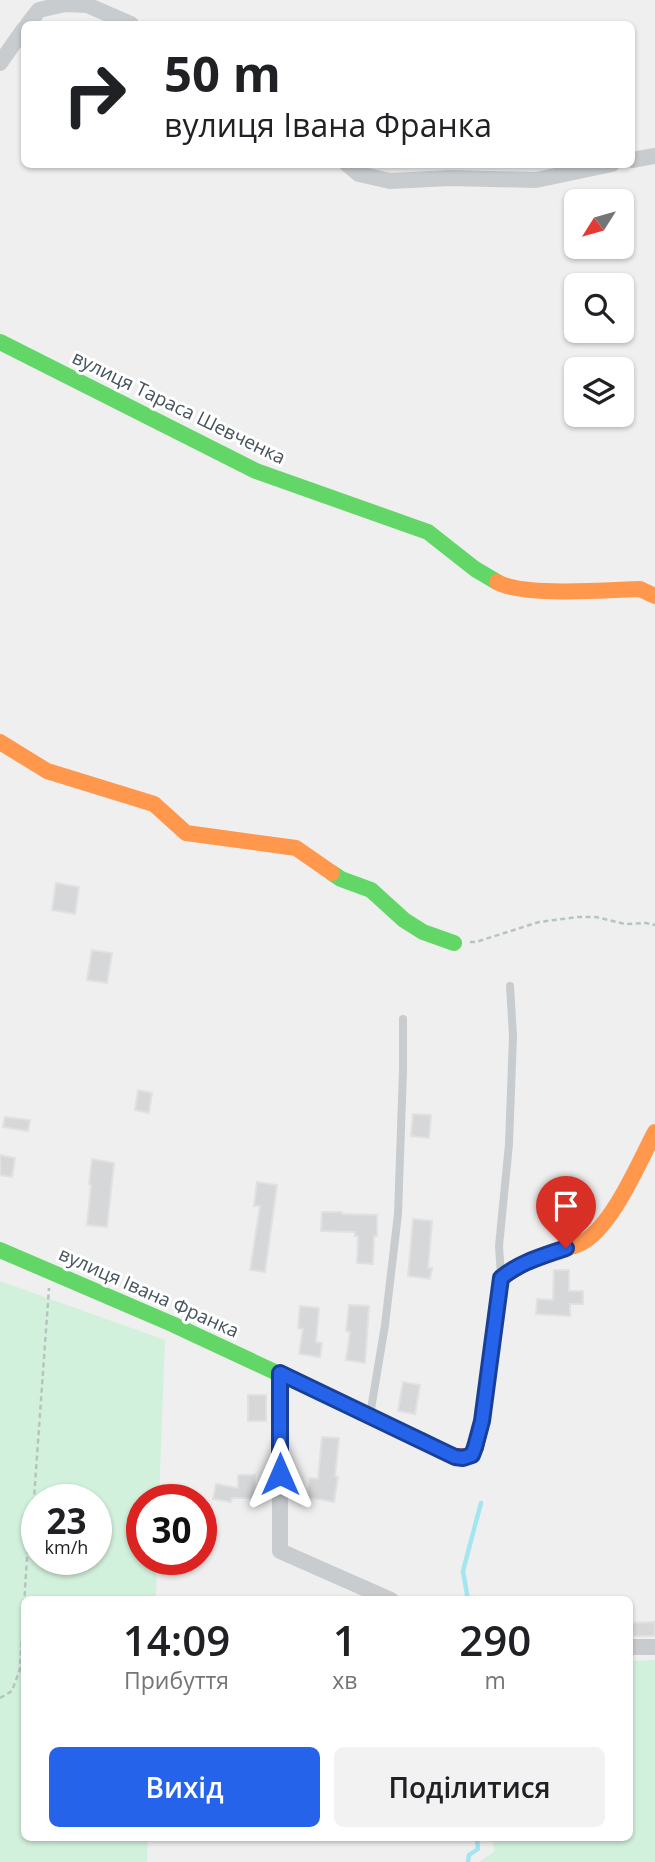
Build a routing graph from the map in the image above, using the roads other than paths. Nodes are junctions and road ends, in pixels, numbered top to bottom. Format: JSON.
{"nodes":[{"id":1,"x":38,"y":5,"type":"edge"},
{"id":2,"x":29,"y":21,"type":"edge"},
{"id":3,"x":124,"y":21,"type":"edge"},
{"id":4,"x":21,"y":34,"type":"edge"},
{"id":5,"x":0,"y":63,"type":"edge"},
{"id":6,"x":655,"y":156,"type":"edge"},
{"id":7,"x":635,"y":159,"type":"edge"},
{"id":8,"x":352,"y":168,"type":"edge"},
{"id":9,"x":593,"y":168,"type":"edge"},
{"id":10,"x":0,"y":342,"type":"edge"},
{"id":11,"x":655,"y":596,"type":"edge"},
{"id":12,"x":0,"y":742,"type":"edge"},
{"id":13,"x":454,"y":943,"type":"road end"},
{"id":14,"x":510,"y":986,"type":"dead end"},
{"id":15,"x":403,"y":1019,"type":"dead end"},
{"id":16,"x":655,"y":1132,"type":"edge"},
{"id":17,"x":0,"y":1250,"type":"edge"},
{"id":18,"x":501,"y":1278,"type":"junction"},
{"id":19,"x":280,"y":1373,"type":"junction"},
{"id":20,"x":370,"y":1415,"type":"junction"},
{"id":21,"x":382,"y":1596,"type":"edge"},
{"id":22,"x":633,"y":1647,"type":"edge"},
{"id":23,"x":655,"y":1647,"type":"edge"}],
"edges":[{"from":1,"to":2,"type":"street"},
{"from":1,"to":3,"type":"street"},
{"from":4,"to":5,"type":"street"},
{"from":6,"to":7,"type":"street"},
{"from":8,"to":9,"type":"street"},
{"from":10,"to":11,"type":"street","name":"вулиця Тараса Шевченка"},
{"from":12,"to":13,"type":"street"},
{"from":14,"to":18,"type":"lane"},
{"from":15,"to":20,"type":"lane"},
{"from":16,"to":18,"type":"street"},
{"from":17,"to":19,"type":"street","name":"вулиця Івана Франка"},
{"from":18,"to":20,"type":"street","name":"вулиця Івана Франка"},
{"from":19,"to":20,"type":"street","name":"вулиця Івана Франка"},
{"from":19,"to":21,"type":"street"},
{"from":22,"to":23,"type":"street"}]}
